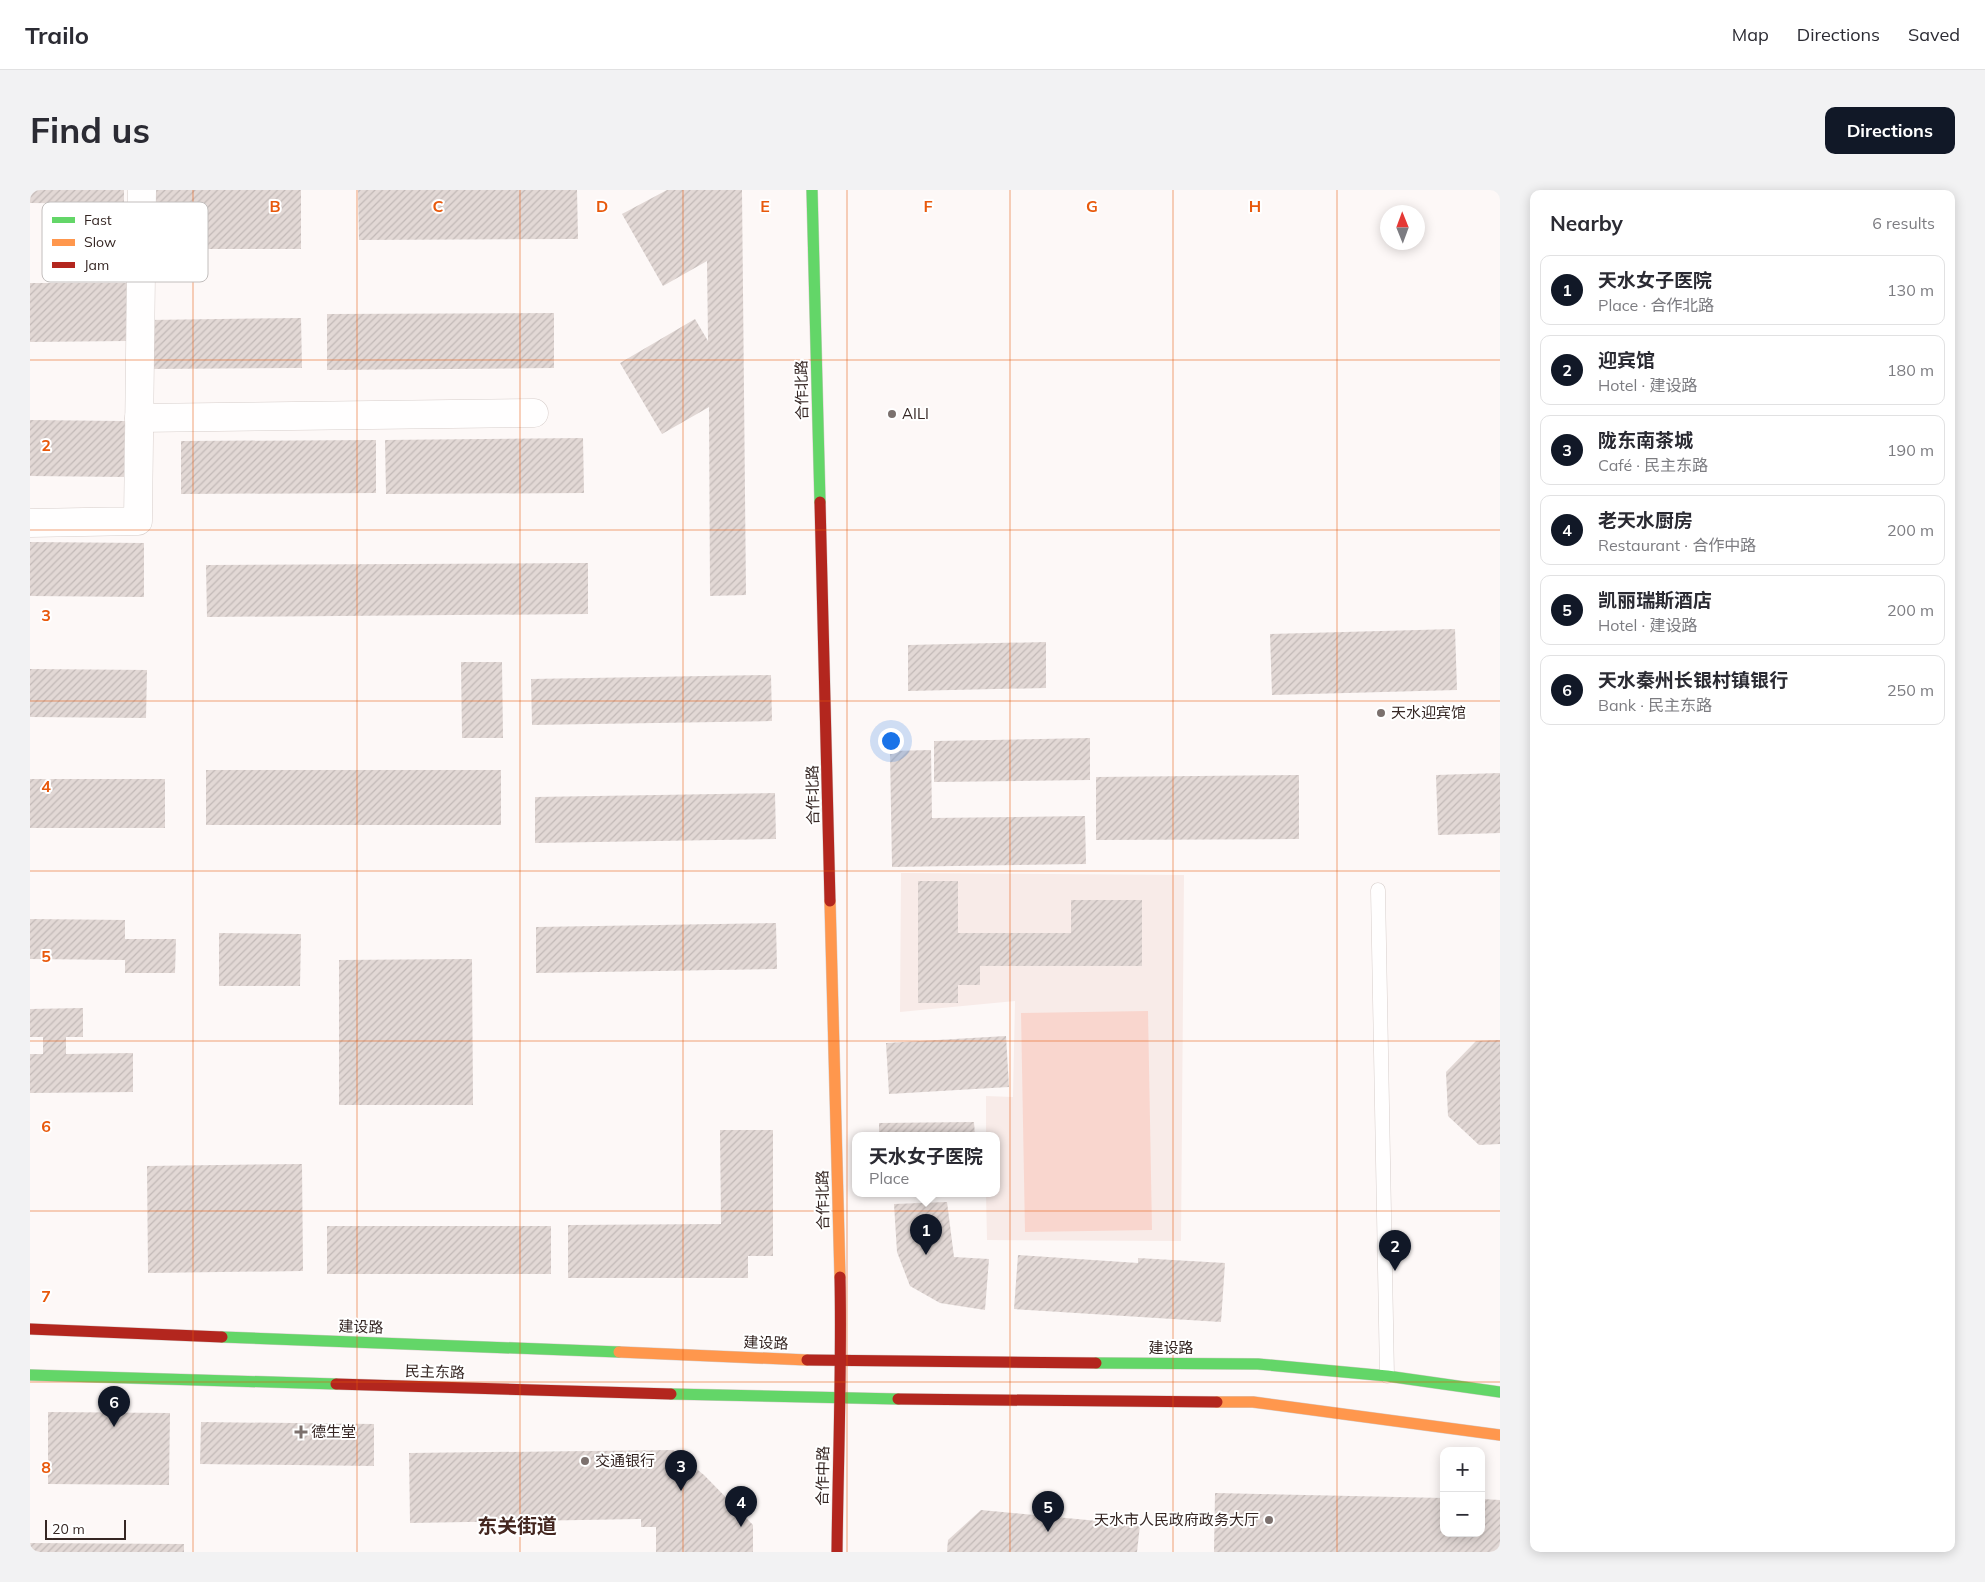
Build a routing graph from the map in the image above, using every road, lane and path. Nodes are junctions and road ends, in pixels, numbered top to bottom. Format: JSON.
{"nodes":[{"id":1,"x":812,"y":190,"type":"edge"},
{"id":2,"x":141,"y":282,"type":"edge"},
{"id":3,"x":534,"y":413,"type":"dead end"},
{"id":4,"x":139,"y":418,"type":"junction"},
{"id":5,"x":30,"y":522,"type":"edge"},
{"id":6,"x":1378,"y":890,"type":"dead end"},
{"id":7,"x":30,"y":1329,"type":"edge"},
{"id":8,"x":842,"y":1361,"type":"junction"},
{"id":9,"x":30,"y":1375,"type":"edge"},
{"id":10,"x":1387,"y":1376,"type":"junction"},
{"id":11,"x":1500,"y":1392,"type":"edge"},
{"id":12,"x":839,"y":1400,"type":"junction"},
{"id":13,"x":1500,"y":1435,"type":"edge"},
{"id":14,"x":837,"y":1552,"type":"edge"}],
"edges":[{"from":1,"to":8,"type":"main road","name":"合作北路"},
{"from":2,"to":4,"type":"street"},
{"from":3,"to":4,"type":"street"},
{"from":4,"to":5,"type":"street"},
{"from":6,"to":10,"type":"lane"},
{"from":7,"to":8,"type":"main road","name":"建设路"},
{"from":8,"to":10,"type":"main road","name":"建设路"},
{"from":8,"to":12,"type":"main road","name":"合作北路"},
{"from":9,"to":12,"type":"main road","name":"民主东路"},
{"from":10,"to":11,"type":"main road","name":"建设路"},
{"from":12,"to":13,"type":"main road"},
{"from":12,"to":14,"type":"main road","name":"合作中路"}]}
